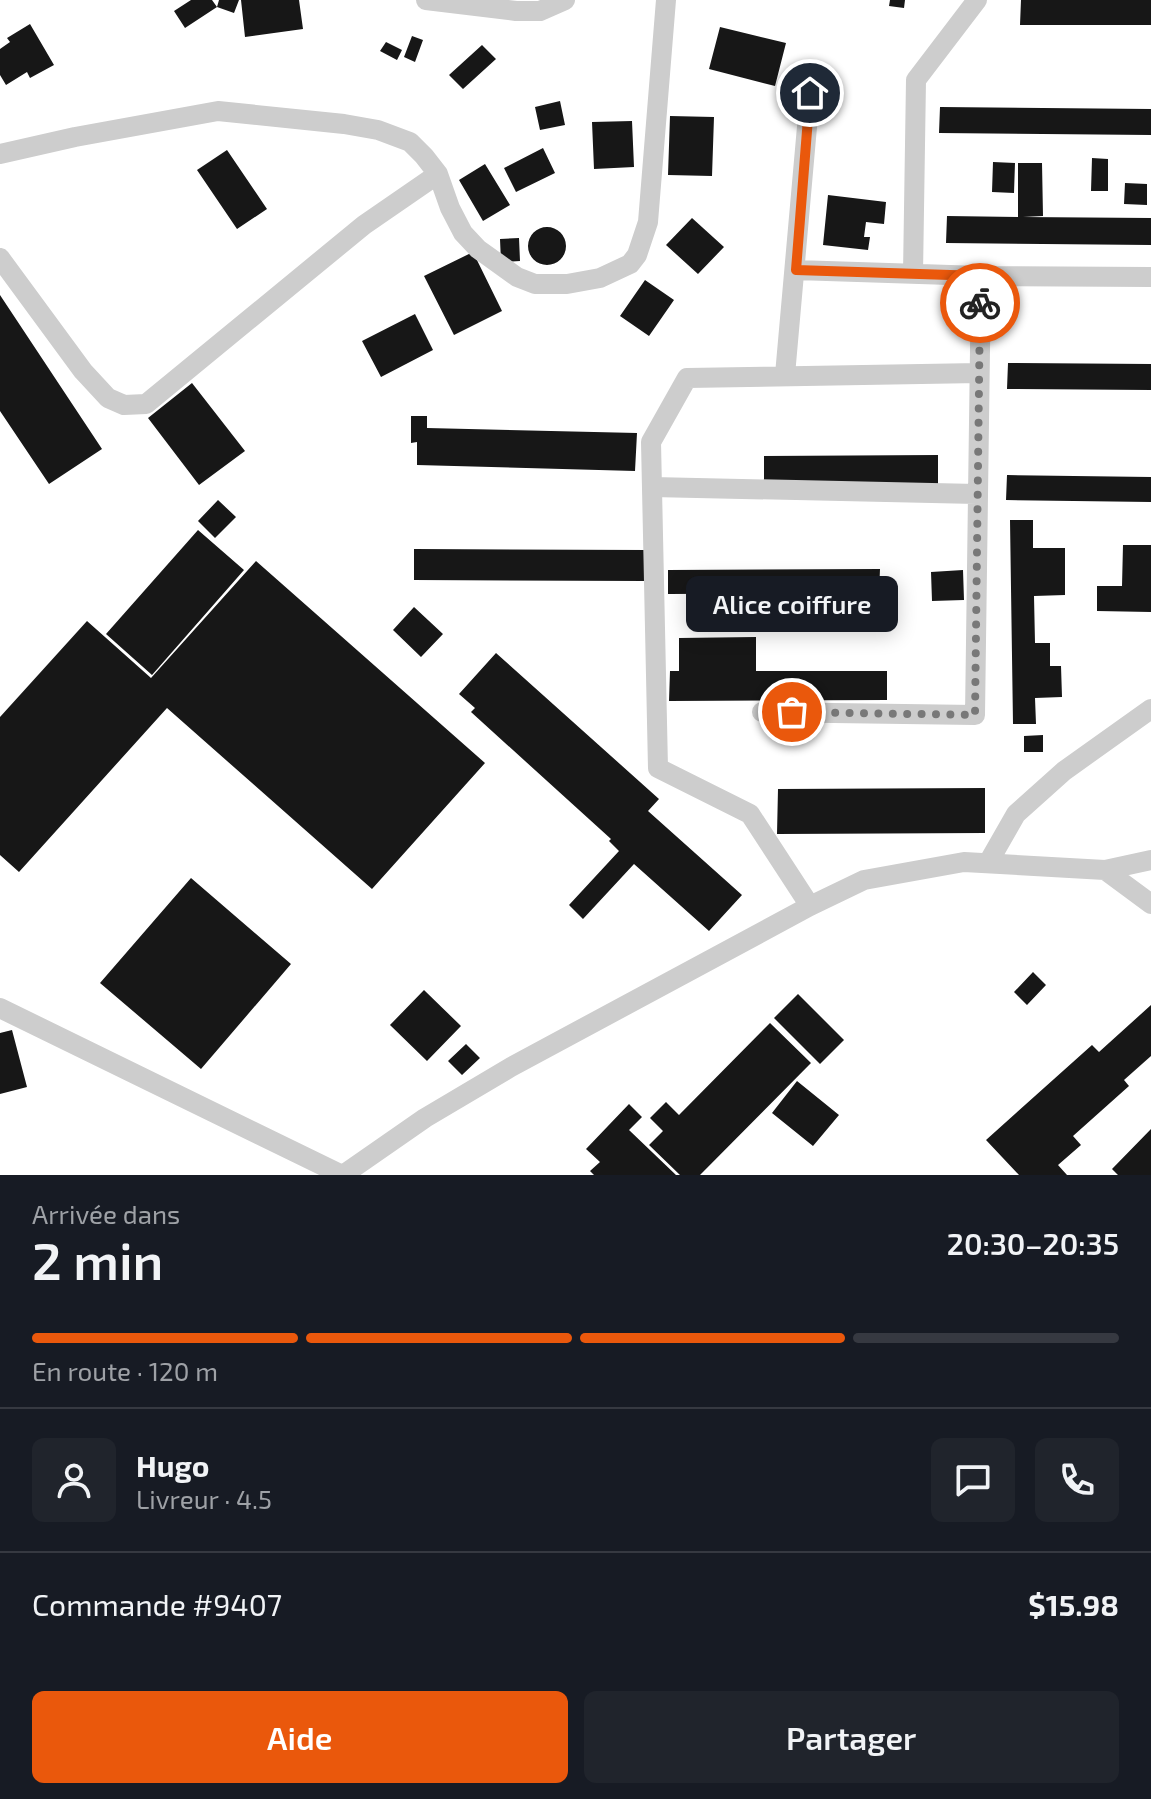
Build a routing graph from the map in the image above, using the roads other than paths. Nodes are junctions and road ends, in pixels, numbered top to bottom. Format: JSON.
{"nodes":[{"id":1,"x":426,"y":0,"type":"edge"},
{"id":2,"x":565,"y":0,"type":"edge"},
{"id":3,"x":666,"y":0,"type":"edge"},
{"id":4,"x":977,"y":0,"type":"edge"},
{"id":5,"x":810,"y":93,"type":"dead end"},
{"id":6,"x":0,"y":154,"type":"edge"},
{"id":7,"x":438,"y":174,"type":"junction"},
{"id":8,"x":0,"y":258,"type":"edge"},
{"id":9,"x":796,"y":270,"type":"junction"},
{"id":10,"x":913,"y":274,"type":"junction"},
{"id":11,"x":981,"y":276,"type":"junction"},
{"id":12,"x":1151,"y":277,"type":"edge"},
{"id":13,"x":979,"y":373,"type":"junction"},
{"id":14,"x":785,"y":375,"type":"junction"},
{"id":15,"x":652,"y":487,"type":"junction"},
{"id":16,"x":977,"y":494,"type":"junction"},
{"id":17,"x":1151,"y":709,"type":"edge"},
{"id":18,"x":762,"y":712,"type":"dead end"},
{"id":19,"x":1151,"y":860,"type":"edge"},
{"id":20,"x":988,"y":863,"type":"junction"},
{"id":21,"x":1105,"y":870,"type":"junction"},
{"id":22,"x":1151,"y":904,"type":"edge"},
{"id":23,"x":810,"y":906,"type":"junction"},
{"id":24,"x":0,"y":1008,"type":"edge"},
{"id":25,"x":342,"y":1175,"type":"edge"}],
"edges":[{"from":1,"to":2,"type":"street"},
{"from":3,"to":7,"type":"street"},
{"from":4,"to":10,"type":"street"},
{"from":5,"to":9,"type":"street"},
{"from":6,"to":7,"type":"street"},
{"from":7,"to":8,"type":"street"},
{"from":9,"to":10,"type":"street"},
{"from":9,"to":14,"type":"street"},
{"from":10,"to":11,"type":"street"},
{"from":11,"to":12,"type":"street"},
{"from":11,"to":13,"type":"street"},
{"from":13,"to":14,"type":"street"},
{"from":13,"to":16,"type":"street"},
{"from":14,"to":15,"type":"street"},
{"from":15,"to":16,"type":"street"},
{"from":15,"to":23,"type":"street"},
{"from":16,"to":18,"type":"street"},
{"from":17,"to":20,"type":"street"},
{"from":19,"to":21,"type":"street"},
{"from":20,"to":21,"type":"street"},
{"from":20,"to":23,"type":"street"},
{"from":21,"to":22,"type":"street"},
{"from":23,"to":25,"type":"street"},
{"from":24,"to":25,"type":"street"}]}
